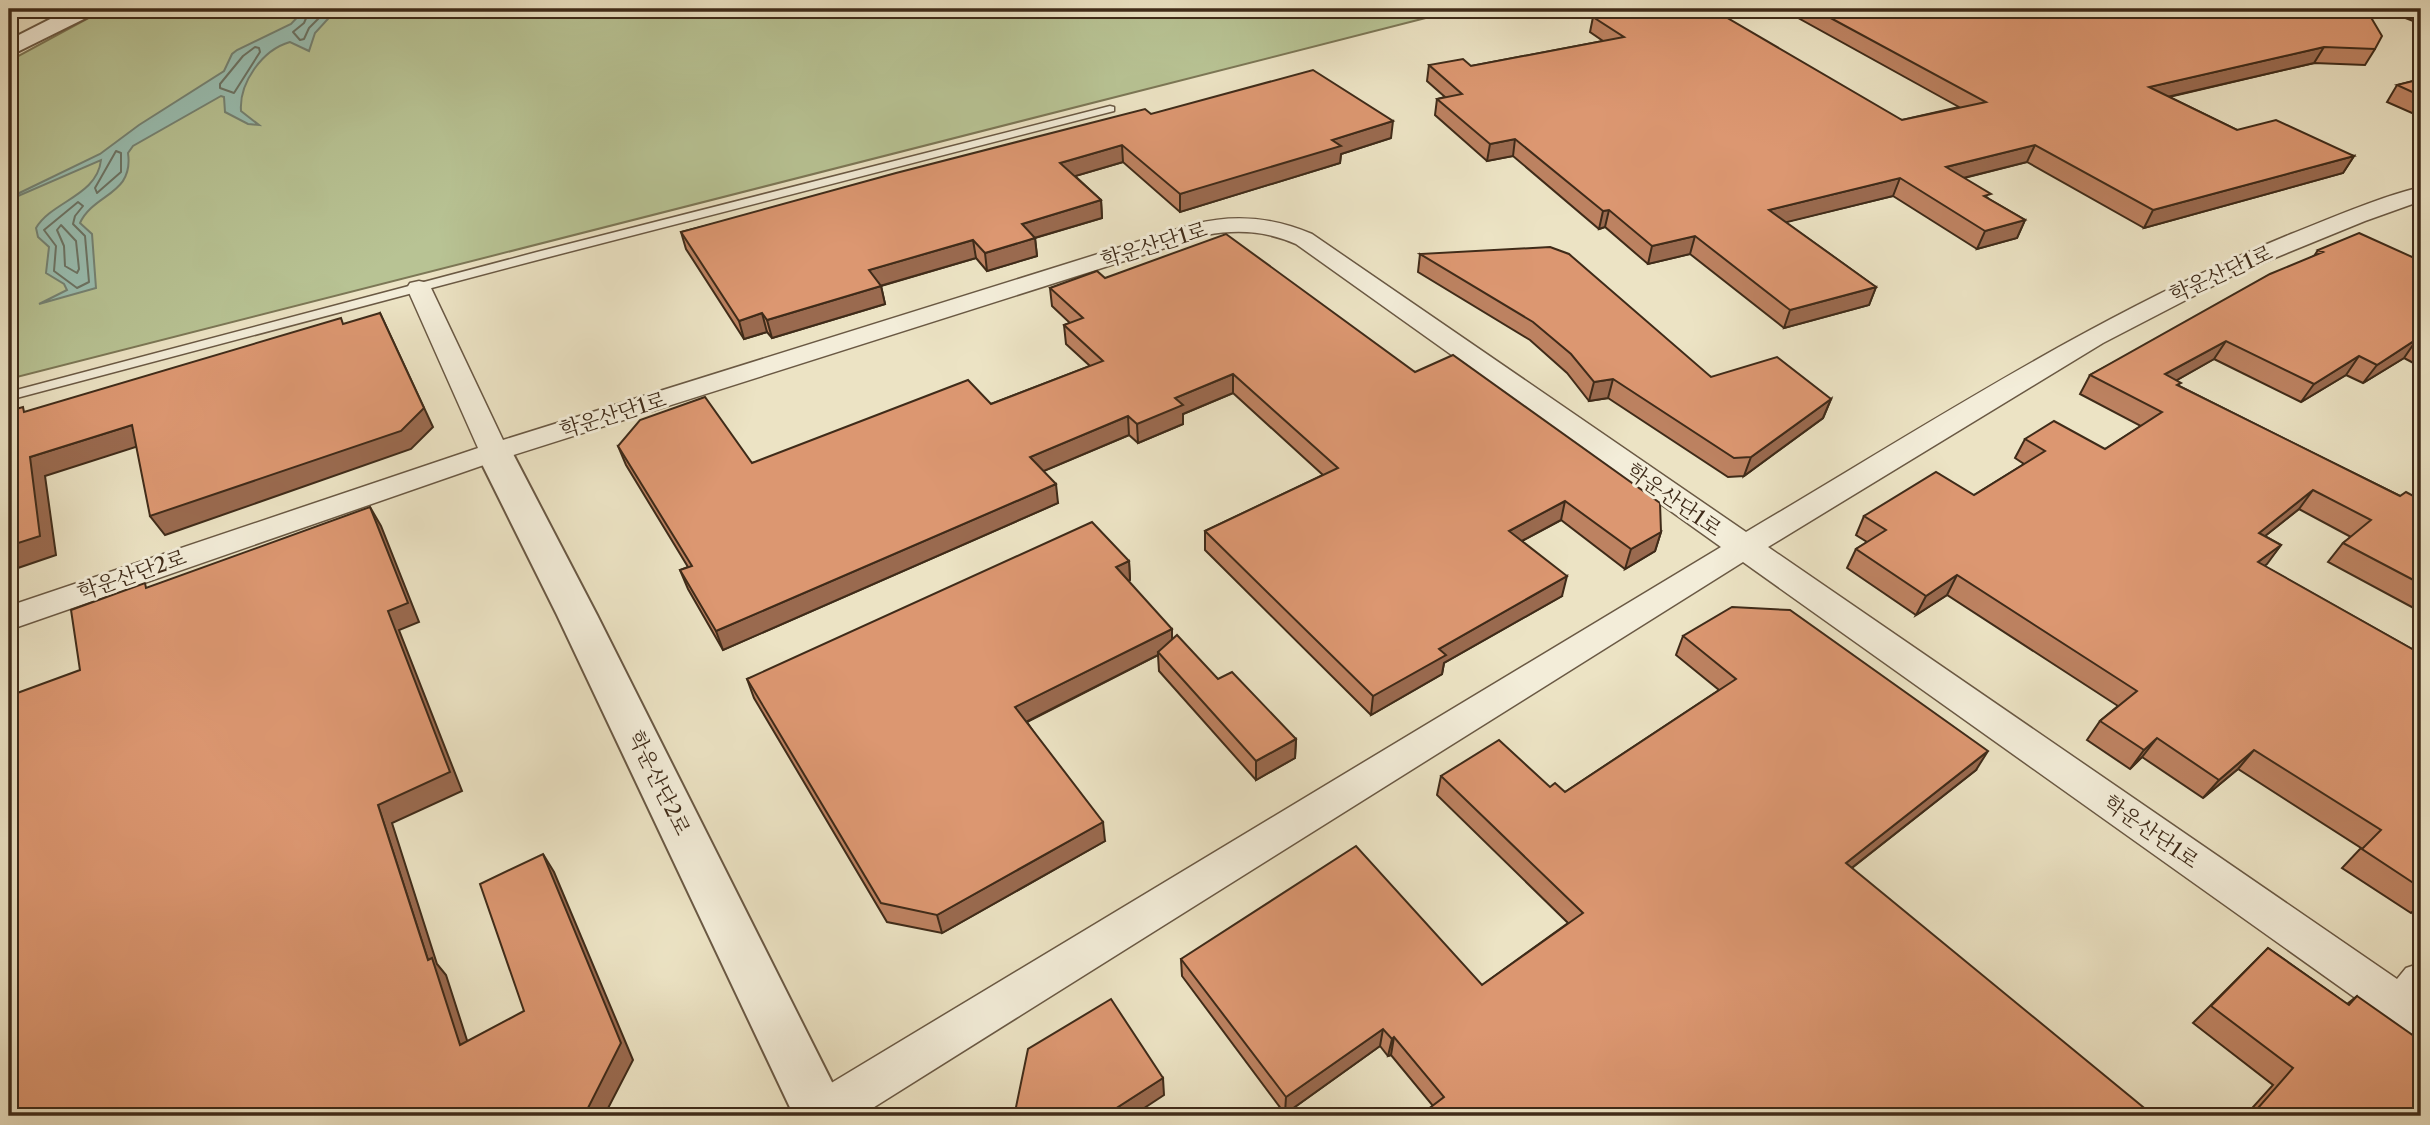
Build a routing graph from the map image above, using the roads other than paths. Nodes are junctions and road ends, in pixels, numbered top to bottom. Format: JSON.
{"nodes":[{"id":1,"x":86,"y":9,"type":"edge"},
{"id":2,"x":9,"y":49,"type":"edge"},
{"id":3,"x":1110,"y":109,"type":"dead end"},
{"id":4,"x":2421,"y":194,"type":"edge"},
{"id":5,"x":419,"y":288,"type":"junction"},
{"id":6,"x":9,"y":396,"type":"edge"},
{"id":7,"x":494,"y":452,"type":"junction"},
{"id":8,"x":1742,"y":548,"type":"junction"},
{"id":9,"x":9,"y":618,"type":"edge"},
{"id":10,"x":2414,"y":1003,"type":"edge"},
{"id":11,"x":821,"y":1116,"type":"edge"}],
"edges":[{"from":1,"to":2,"type":"street"},
{"from":3,"to":5,"type":"lane"},
{"from":4,"to":8,"type":"street","name":"학운산단1로"},
{"from":5,"to":6,"type":"lane"},
{"from":5,"to":7,"type":"street","name":"학운산단2로"},
{"from":7,"to":8,"type":"street","name":"학운산단1로"},
{"from":7,"to":9,"type":"street","name":"학운산단2로"},
{"from":7,"to":11,"type":"street","name":"학운산단2로"},
{"from":8,"to":10,"type":"street","name":"학운산단1로"},
{"from":8,"to":11,"type":"street"}]}
